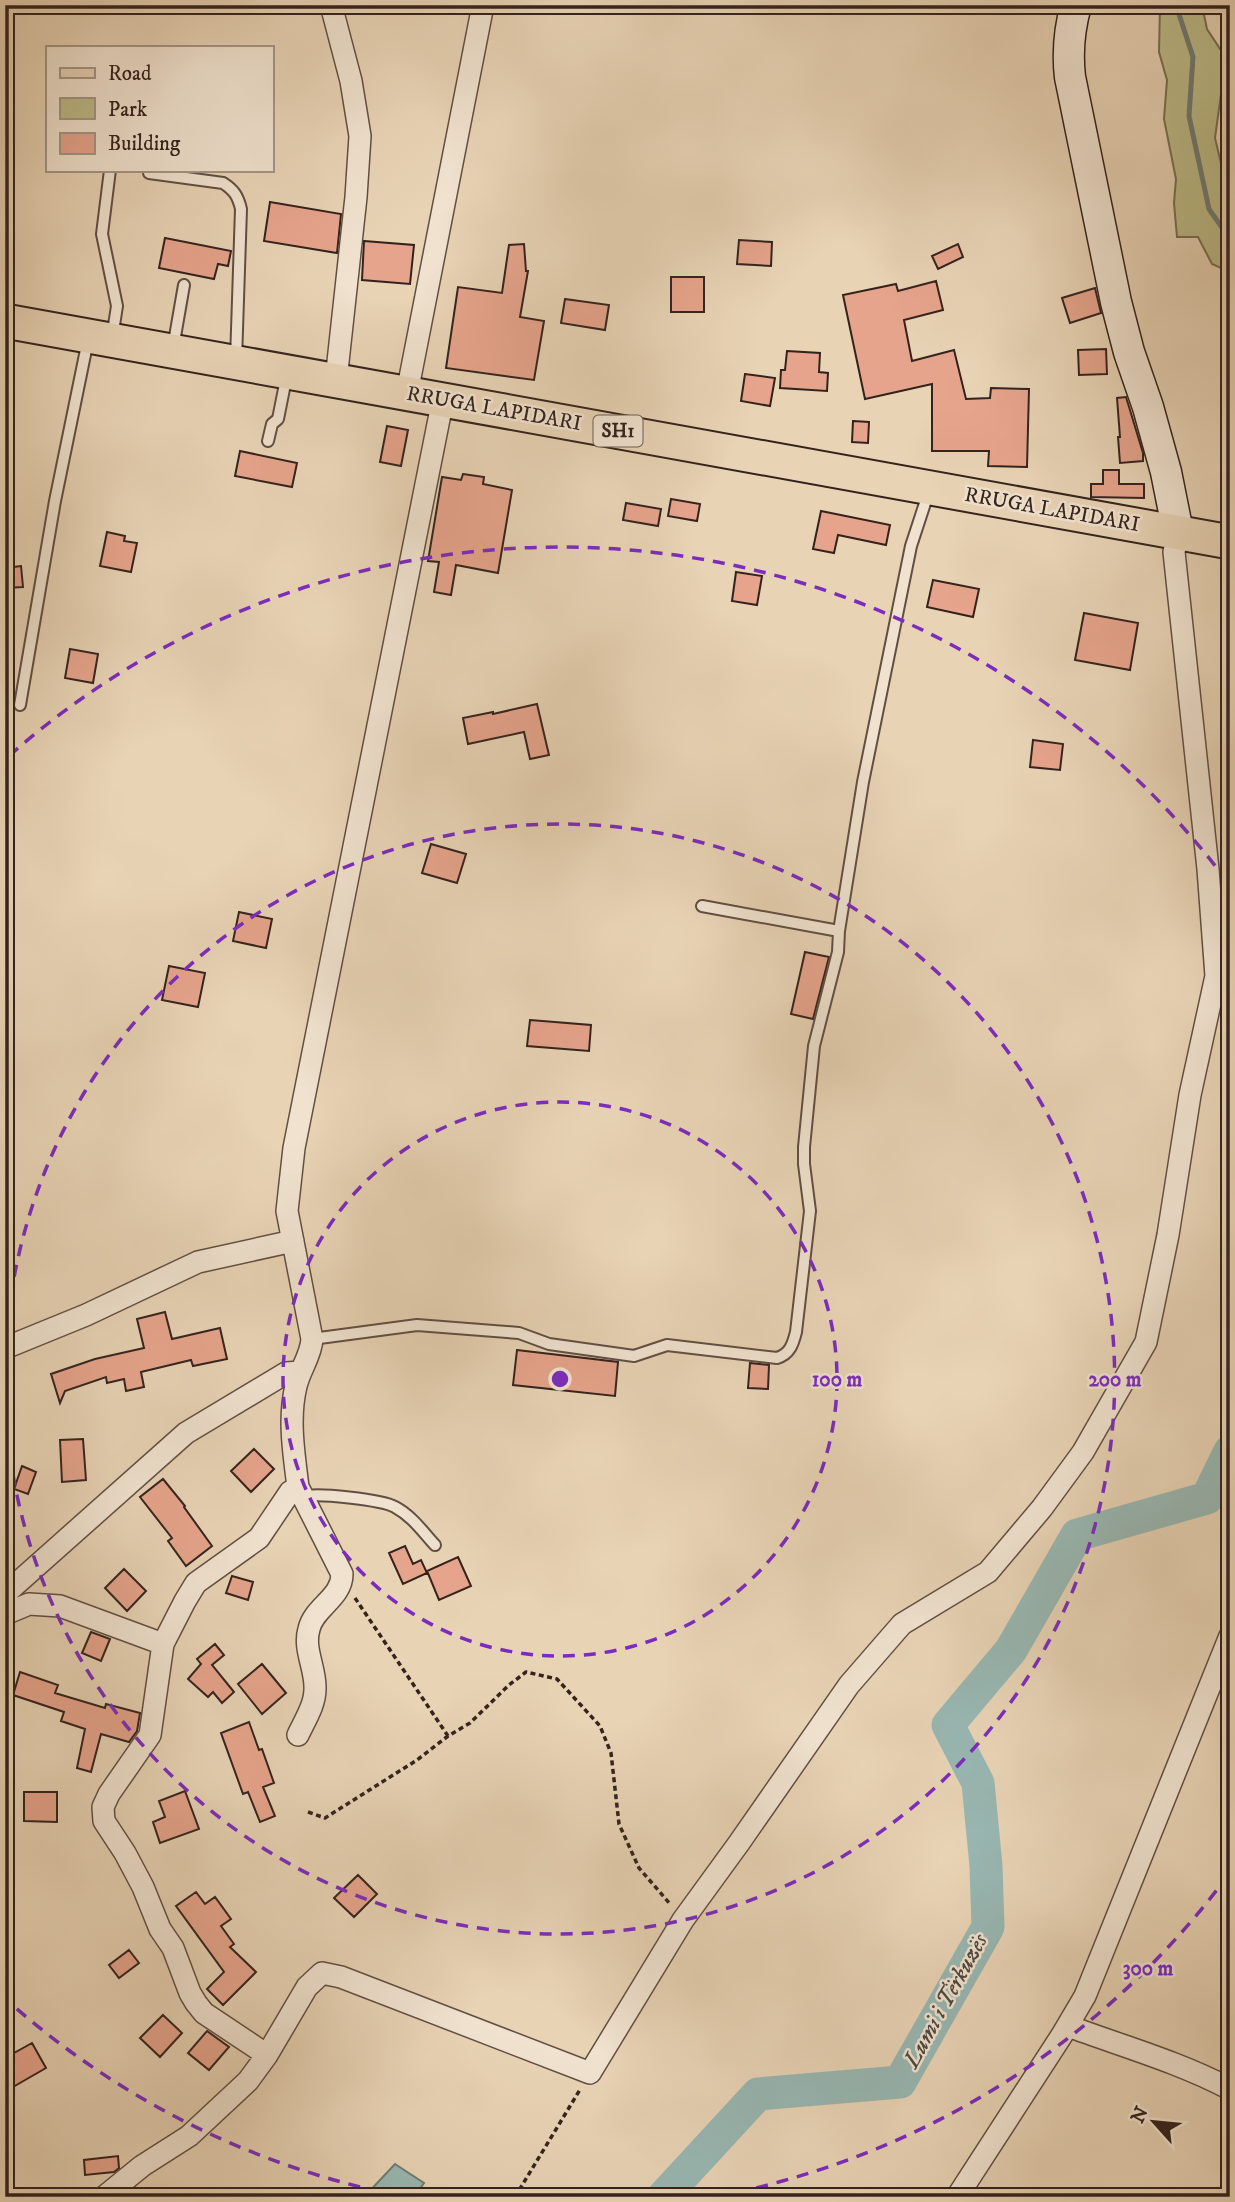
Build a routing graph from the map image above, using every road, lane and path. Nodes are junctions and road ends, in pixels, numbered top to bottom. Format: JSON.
{"nodes":[{"id":1,"x":331,"y":5,"type":"edge"},
{"id":2,"x":483,"y":5,"type":"edge"},
{"id":3,"x":1076,"y":5,"type":"edge"},
{"id":4,"x":110,"y":172,"type":"edge"},
{"id":5,"x":149,"y":173,"type":"dead end"},
{"id":6,"x":184,"y":285,"type":"dead end"},
{"id":7,"x":5,"y":321,"type":"edge"},
{"id":8,"x":100,"y":338,"type":"junction"},
{"id":9,"x":172,"y":351,"type":"junction"},
{"id":10,"x":236,"y":363,"type":"junction"},
{"id":11,"x":288,"y":372,"type":"junction"},
{"id":12,"x":336,"y":380,"type":"junction"},
{"id":13,"x":407,"y":393,"type":"junction"},
{"id":14,"x":443,"y":399,"type":"junction"},
{"id":15,"x":268,"y":441,"type":"dead end"},
{"id":16,"x":930,"y":488,"type":"junction"},
{"id":17,"x":1178,"y":532,"type":"junction"},
{"id":18,"x":1230,"y":542,"type":"edge"},
{"id":19,"x":20,"y":705,"type":"dead end"},
{"id":20,"x":702,"y":906,"type":"dead end"},
{"id":21,"x":839,"y":931,"type":"junction"},
{"id":22,"x":293,"y":1241,"type":"junction"},
{"id":23,"x":312,"y":1339,"type":"junction"},
{"id":24,"x":5,"y":1348,"type":"edge"},
{"id":25,"x":301,"y":1372,"type":"junction"},
{"id":26,"x":301,"y":1492,"type":"junction"},
{"id":27,"x":435,"y":1545,"type":"dead end"},
{"id":28,"x":342,"y":1583,"type":"junction"},
{"id":29,"x":5,"y":1594,"type":"edge"},
{"id":30,"x":5,"y":1614,"type":"edge"},
{"id":31,"x":1230,"y":1636,"type":"edge"},
{"id":32,"x":163,"y":1644,"type":"junction"},
{"id":33,"x":298,"y":1735,"type":"dead end"},
{"id":34,"x":448,"y":1736,"type":"junction"},
{"id":35,"x":308,"y":1812,"type":"dead end"},
{"id":36,"x":683,"y":1920,"type":"junction"},
{"id":37,"x":1068,"y":2026,"type":"junction"},
{"id":38,"x":267,"y":2055,"type":"junction"},
{"id":39,"x":590,"y":2073,"type":"junction"},
{"id":40,"x":1230,"y":2089,"type":"edge"},
{"id":41,"x":104,"y":2197,"type":"edge"},
{"id":42,"x":515,"y":2197,"type":"edge"},
{"id":43,"x":957,"y":2197,"type":"edge"}],
"edges":[{"from":1,"to":12,"type":"street"},
{"from":2,"to":13,"type":"street"},
{"from":3,"to":17,"type":"street"},
{"from":4,"to":8,"type":"lane"},
{"from":5,"to":10,"type":"lane"},
{"from":6,"to":9,"type":"lane"},
{"from":7,"to":8,"type":"main road","name":"RRUGA LAPIDARI","number":"SH1"},
{"from":8,"to":9,"type":"main road","name":"RRUGA LAPIDARI","number":"SH1"},
{"from":8,"to":19,"type":"lane"},
{"from":9,"to":10,"type":"main road","name":"RRUGA LAPIDARI","number":"SH1"},
{"from":10,"to":11,"type":"main road","name":"RRUGA LAPIDARI","number":"SH1"},
{"from":11,"to":12,"type":"main road","name":"RRUGA LAPIDARI","number":"SH1"},
{"from":11,"to":15,"type":"lane"},
{"from":12,"to":13,"type":"main road","name":"RRUGA LAPIDARI","number":"SH1"},
{"from":13,"to":14,"type":"main road","name":"RRUGA LAPIDARI","number":"SH1"},
{"from":14,"to":16,"type":"main road","name":"RRUGA LAPIDARI","number":"SH1"},
{"from":14,"to":22,"type":"street"},
{"from":16,"to":17,"type":"main road","name":"RRUGA LAPIDARI","number":"SH1"},
{"from":16,"to":21,"type":"lane"},
{"from":17,"to":18,"type":"main road","name":"RRUGA LAPIDARI","number":"SH1"},
{"from":17,"to":36,"type":"street"},
{"from":20,"to":21,"type":"lane"},
{"from":21,"to":23,"type":"lane"},
{"from":22,"to":23,"type":"street"},
{"from":22,"to":24,"type":"street"},
{"from":23,"to":25,"type":"street"},
{"from":25,"to":26,"type":"street"},
{"from":25,"to":29,"type":"street"},
{"from":26,"to":27,"type":"lane"},
{"from":26,"to":28,"type":"street"},
{"from":26,"to":32,"type":"street"},
{"from":28,"to":33,"type":"street"},
{"from":28,"to":34,"type":"path"},
{"from":30,"to":32,"type":"street"},
{"from":31,"to":37,"type":"street"},
{"from":32,"to":38,"type":"street"},
{"from":34,"to":35,"type":"path"},
{"from":34,"to":36,"type":"path"},
{"from":36,"to":39,"type":"street"},
{"from":37,"to":40,"type":"street"},
{"from":37,"to":43,"type":"street"},
{"from":38,"to":39,"type":"street"},
{"from":38,"to":41,"type":"street"},
{"from":39,"to":42,"type":"path"}]}
